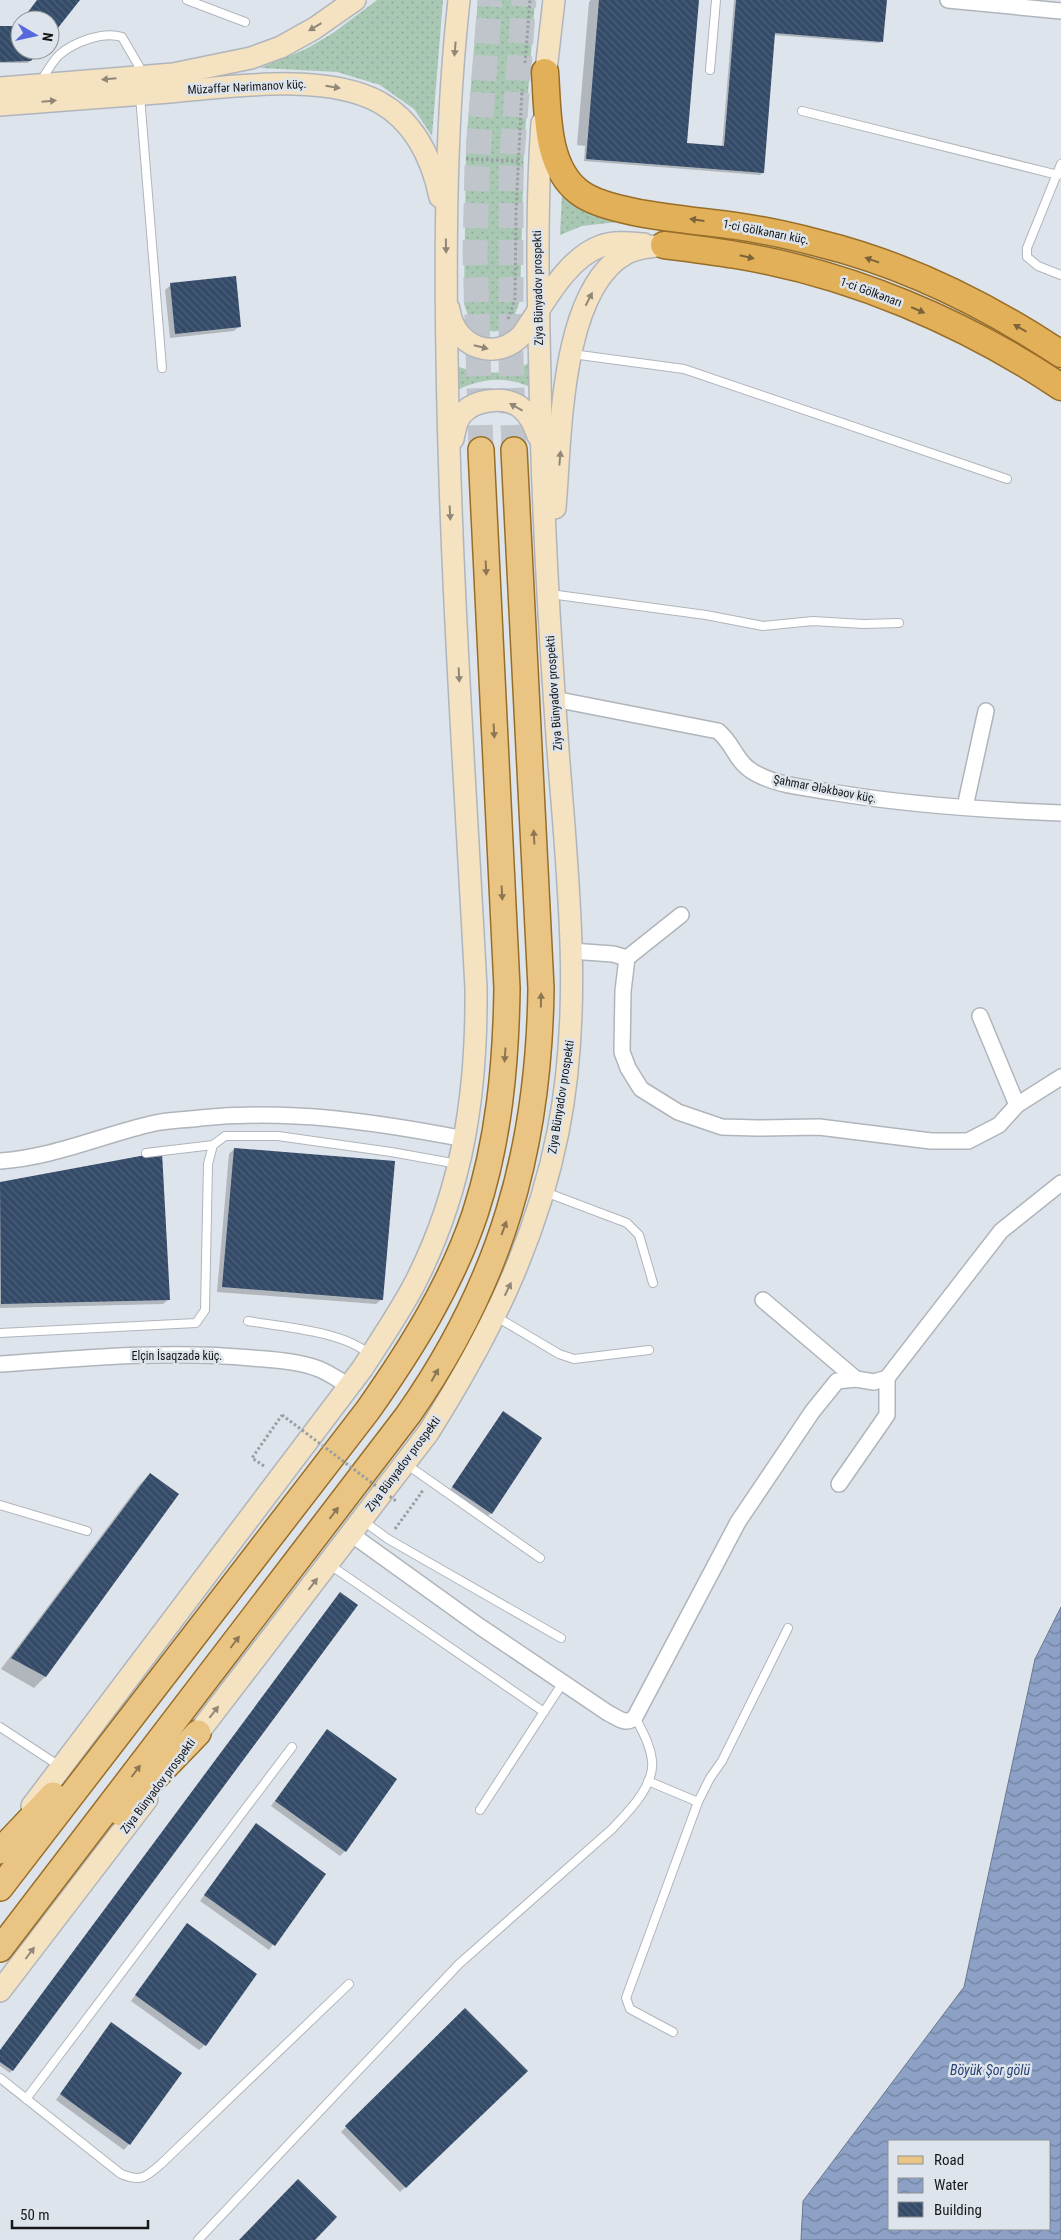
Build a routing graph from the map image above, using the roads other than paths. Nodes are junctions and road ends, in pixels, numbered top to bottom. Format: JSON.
{"nodes":[{"id":1,"x":188,"y":0,"type":"edge"},
{"id":2,"x":356,"y":0,"type":"edge"},
{"id":3,"x":460,"y":0,"type":"edge"},
{"id":4,"x":554,"y":0,"type":"edge"},
{"id":5,"x":716,"y":0,"type":"edge"},
{"id":6,"x":948,"y":0,"type":"edge"},
{"id":7,"x":1061,"y":11,"type":"edge"},
{"id":8,"x":245,"y":22,"type":"dead end"},
{"id":9,"x":535,"y":69,"type":"junction"},
{"id":10,"x":710,"y":70,"type":"dead end"},
{"id":11,"x":38,"y":85,"type":"junction"},
{"id":12,"x":143,"y":85,"type":"junction"},
{"id":13,"x":0,"y":88,"type":"edge"},
{"id":14,"x":0,"y":105,"type":"edge"},
{"id":15,"x":802,"y":112,"type":"dead end"},
{"id":16,"x":1061,"y":164,"type":"edge"},
{"id":17,"x":1058,"y":175,"type":"junction"},
{"id":18,"x":445,"y":222,"type":"junction"},
{"id":19,"x":664,"y":245,"type":"junction"},
{"id":20,"x":1061,"y":275,"type":"edge"},
{"id":21,"x":446,"y":279,"type":"junction"},
{"id":22,"x":538,"y":310,"type":"junction"},
{"id":23,"x":570,"y":354,"type":"junction"},
{"id":24,"x":1061,"y":354,"type":"edge"},
{"id":25,"x":162,"y":368,"type":"dead end"},
{"id":26,"x":1061,"y":387,"type":"edge"},
{"id":27,"x":541,"y":446,"type":"junction"},
{"id":28,"x":481,"y":450,"type":"tunnel mouth"},
{"id":29,"x":514,"y":450,"type":"tunnel mouth"},
{"id":30,"x":1007,"y":478,"type":"dead end"},
{"id":31,"x":448,"y":483,"type":"junction"},
{"id":32,"x":548,"y":594,"type":"junction"},
{"id":33,"x":899,"y":623,"type":"dead end"},
{"id":34,"x":554,"y":699,"type":"junction"},
{"id":35,"x":986,"y":711,"type":"dead end"},
{"id":36,"x":965,"y":808,"type":"junction"},
{"id":37,"x":1061,"y":813,"type":"edge"},
{"id":38,"x":681,"y":916,"type":"dead end"},
{"id":39,"x":571,"y":951,"type":"junction"},
{"id":40,"x":627,"y":958,"type":"junction"},
{"id":41,"x":980,"y":1016,"type":"dead end"},
{"id":42,"x":1061,"y":1077,"type":"edge"},
{"id":43,"x":1017,"y":1105,"type":"junction"},
{"id":44,"x":465,"y":1139,"type":"junction"},
{"id":45,"x":213,"y":1145,"type":"junction"},
{"id":46,"x":146,"y":1152,"type":"dead end"},
{"id":47,"x":0,"y":1161,"type":"edge"},
{"id":48,"x":460,"y":1164,"type":"junction"},
{"id":49,"x":1061,"y":1184,"type":"edge"},
{"id":50,"x":545,"y":1192,"type":"junction"},
{"id":51,"x":494,"y":1259,"type":"junction"},
{"id":52,"x":653,"y":1282,"type":"dead end"},
{"id":53,"x":763,"y":1300,"type":"dead end"},
{"id":54,"x":495,"y":1316,"type":"junction"},
{"id":55,"x":248,"y":1321,"type":"dead end"},
{"id":56,"x":0,"y":1332,"type":"edge"},
{"id":57,"x":649,"y":1350,"type":"dead end"},
{"id":58,"x":370,"y":1356,"type":"junction"},
{"id":59,"x":0,"y":1364,"type":"edge"},
{"id":60,"x":887,"y":1378,"type":"junction"},
{"id":61,"x":856,"y":1379,"type":"junction"},
{"id":62,"x":349,"y":1386,"type":"junction"},
{"id":63,"x":368,"y":1410,"type":"junction"},
{"id":64,"x":428,"y":1433,"type":"junction"},
{"id":65,"x":404,"y":1463,"type":"junction"},
{"id":66,"x":839,"y":1484,"type":"dead end"},
{"id":67,"x":0,"y":1505,"type":"edge"},
{"id":68,"x":356,"y":1527,"type":"junction"},
{"id":69,"x":87,"y":1530,"type":"dead end"},
{"id":70,"x":540,"y":1558,"type":"dead end"},
{"id":71,"x":328,"y":1564,"type":"junction"},
{"id":72,"x":788,"y":1628,"type":"dead end"},
{"id":73,"x":560,"y":1638,"type":"dead end"},
{"id":74,"x":564,"y":1681,"type":"junction"},
{"id":75,"x":146,"y":1698,"type":"junction"},
{"id":76,"x":544,"y":1712,"type":"junction"},
{"id":77,"x":635,"y":1717,"type":"junction"},
{"id":78,"x":0,"y":1727,"type":"edge"},
{"id":79,"x":198,"y":1733,"type":"junction"},
{"id":80,"x":292,"y":1747,"type":"dead end"},
{"id":81,"x":61,"y":1767,"type":"junction"},
{"id":82,"x":648,"y":1781,"type":"junction"},
{"id":83,"x":698,"y":1802,"type":"junction"},
{"id":84,"x":480,"y":1810,"type":"dead end"},
{"id":85,"x":0,"y":1847,"type":"edge"},
{"id":86,"x":0,"y":1851,"type":"edge"},
{"id":87,"x":0,"y":1888,"type":"edge"},
{"id":88,"x":36,"y":1901,"type":"junction"},
{"id":89,"x":0,"y":1949,"type":"edge"},
{"id":90,"x":348,"y":1984,"type":"dead end"},
{"id":91,"x":0,"y":1991,"type":"edge"},
{"id":92,"x":673,"y":2032,"type":"dead end"},
{"id":93,"x":0,"y":2078,"type":"edge"},
{"id":94,"x":26,"y":2099,"type":"junction"},
{"id":95,"x":198,"y":2240,"type":"edge"}],
"edges":[{"from":1,"to":8,"type":"lane"},
{"from":2,"to":12,"type":"main road","one_way":true},
{"from":3,"to":18,"type":"main road","one_way":true},
{"from":4,"to":9,"type":"main road","name":"Ziya Bünyadov prospekti"},
{"from":5,"to":10,"type":"lane"},
{"from":6,"to":7,"type":"street"},
{"from":9,"to":22,"type":"main road","name":"Ziya Bünyadov prospekti"},
{"from":24,"to":9,"type":"highway","name":"1-ci Gölkənarı küç.","one_way":true},
{"from":12,"to":11,"type":"main road","one_way":true},
{"from":11,"to":12,"type":"lane"},
{"from":11,"to":13,"type":"main road"},
{"from":14,"to":12,"type":"main road","name":"Müzəffər Nərimanov küç.","one_way":true},
{"from":12,"to":18,"type":"main road","name":"Müzəffər Nərimanov küç.","one_way":true},
{"from":12,"to":25,"type":"lane"},
{"from":15,"to":17,"type":"lane"},
{"from":16,"to":17,"type":"lane"},
{"from":17,"to":20,"type":"lane"},
{"from":18,"to":21,"type":"main road","one_way":true},
{"from":19,"to":22,"type":"main road"},
{"from":23,"to":19,"type":"main road","one_way":true},
{"from":19,"to":26,"type":"highway","name":"1-ci Gölkənarı","one_way":true},
{"from":21,"to":22,"type":"main road","one_way":true},
{"from":21,"to":31,"type":"main road"},
{"from":22,"to":27,"type":"main road","name":"Ziya Bünyadov prospekti"},
{"from":23,"to":30,"type":"lane"},
{"from":32,"to":23,"type":"main road","one_way":true},
{"from":27,"to":31,"type":"main road","one_way":true},
{"from":27,"to":32,"type":"main road","name":"Ziya Bünyadov prospekti"},
{"from":28,"to":63,"type":"main road","one_way":true},
{"from":51,"to":29,"type":"main road","name":"Ziya Bünyadov prospekti","one_way":true},
{"from":31,"to":44,"type":"main road","one_way":true},
{"from":32,"to":33,"type":"lane"},
{"from":32,"to":34,"type":"main road","name":"Ziya Bünyadov prospekti"},
{"from":34,"to":36,"type":"street","name":"Şahmar Ələkbəov küç."},
{"from":34,"to":39,"type":"main road","name":"Ziya Bünyadov prospekti"},
{"from":35,"to":36,"type":"street"},
{"from":36,"to":37,"type":"street","name":"Şahmar Ələkbəov küç."},
{"from":38,"to":40,"type":"street"},
{"from":39,"to":40,"type":"street"},
{"from":39,"to":50,"type":"main road","name":"Ziya Bünyadov prospekti"},
{"from":40,"to":43,"type":"street"},
{"from":41,"to":43,"type":"street"},
{"from":42,"to":43,"type":"street"},
{"from":44,"to":47,"type":"street"},
{"from":44,"to":48,"type":"main road"},
{"from":45,"to":46,"type":"lane"},
{"from":45,"to":48,"type":"lane"},
{"from":45,"to":56,"type":"lane"},
{"from":48,"to":58,"type":"main road"},
{"from":48,"to":63,"type":"main road"},
{"from":49,"to":60,"type":"street"},
{"from":50,"to":52,"type":"lane"},
{"from":54,"to":50,"type":"main road","name":"Ziya Bünyadov prospekti","one_way":true},
{"from":51,"to":64,"type":"main road"},
{"from":88,"to":51,"type":"main road","name":"Ziya Bünyadov prospekti","one_way":true},
{"from":53,"to":61,"type":"street"},
{"from":54,"to":57,"type":"lane"},
{"from":54,"to":64,"type":"main road","name":"Ziya Bünyadov prospekti"},
{"from":55,"to":58,"type":"lane"},
{"from":58,"to":62,"type":"main road"},
{"from":59,"to":62,"type":"street","name":"Elçin İsaqzadə küç."},
{"from":60,"to":61,"type":"street"},
{"from":60,"to":66,"type":"street"},
{"from":61,"to":77,"type":"street"},
{"from":62,"to":81,"type":"main road"},
{"from":63,"to":75,"type":"main road"},
{"from":64,"to":65,"type":"main road","name":"Ziya Bünyadov prospekti"},
{"from":65,"to":68,"type":"main road","name":"Ziya Bünyadov prospekti"},
{"from":65,"to":70,"type":"lane"},
{"from":67,"to":69,"type":"lane"},
{"from":68,"to":71,"type":"main road","name":"Ziya Bünyadov prospekti"},
{"from":68,"to":73,"type":"lane"},
{"from":68,"to":74,"type":"street"},
{"from":71,"to":76,"type":"lane"},
{"from":79,"to":71,"type":"main road","name":"Ziya Bünyadov prospekti","one_way":true},
{"from":72,"to":83,"type":"lane"},
{"from":74,"to":76,"type":"lane"},
{"from":74,"to":77,"type":"street"},
{"from":75,"to":86,"type":"main road"},
{"from":75,"to":87,"type":"main road"},
{"from":76,"to":84,"type":"lane"},
{"from":77,"to":82,"type":"lane"},
{"from":78,"to":81,"type":"lane"},
{"from":79,"to":88,"type":"main road"},
{"from":91,"to":79,"type":"main road","name":"Ziya Bünyadov prospekti","one_way":true},
{"from":80,"to":94,"type":"lane"},
{"from":81,"to":85,"type":"main road"},
{"from":82,"to":83,"type":"lane"},
{"from":82,"to":95,"type":"lane"},
{"from":83,"to":92,"type":"lane"},
{"from":88,"to":89,"type":"main road","name":"Ziya Bünyadov prospekti"},
{"from":90,"to":94,"type":"lane"},
{"from":93,"to":94,"type":"lane"}]}
